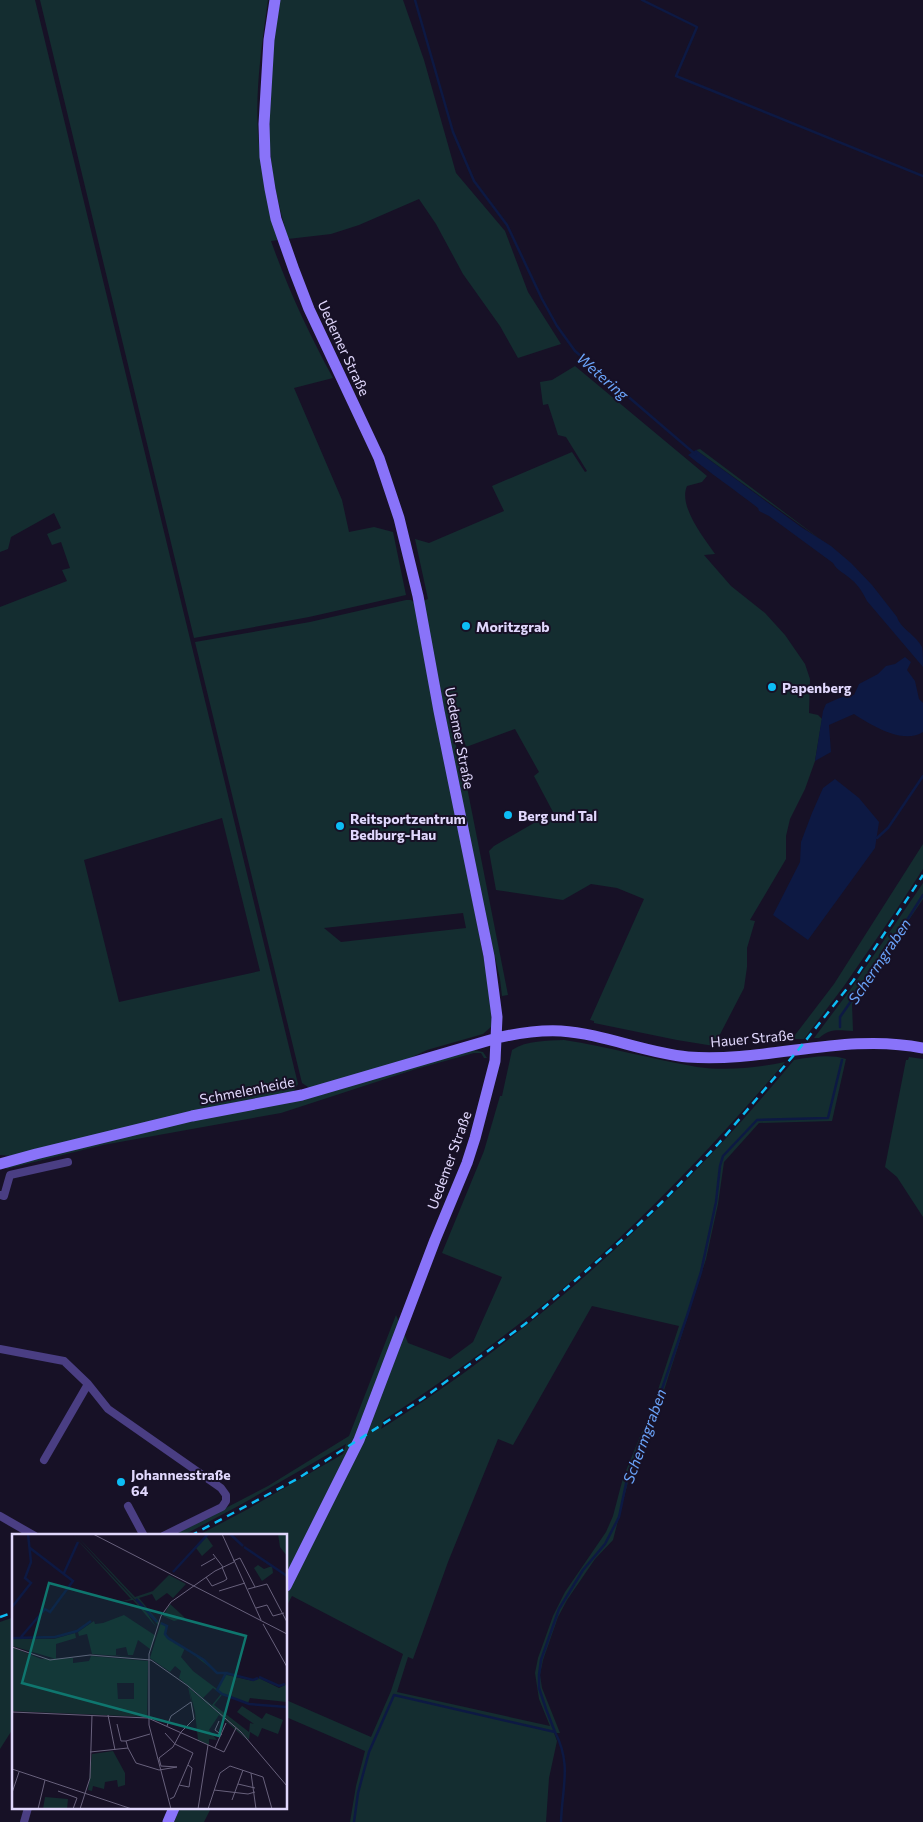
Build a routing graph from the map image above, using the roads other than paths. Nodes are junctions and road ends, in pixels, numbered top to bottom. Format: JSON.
{"nodes":[{"id":1,"x":275,"y":0,"type":"edge"},
{"id":2,"x":497,"y":1038,"type":"junction"},
{"id":3,"x":923,"y":1048,"type":"edge"},
{"id":4,"x":68,"y":1162,"type":"dead end"},
{"id":5,"x":0,"y":1164,"type":"edge"},
{"id":6,"x":0,"y":1196,"type":"edge"},
{"id":7,"x":0,"y":1349,"type":"edge"},
{"id":8,"x":88,"y":1384,"type":"junction"},
{"id":9,"x":44,"y":1460,"type":"dead end"},
{"id":10,"x":128,"y":1506,"type":"dead end"},
{"id":11,"x":0,"y":1516,"type":"edge"},
{"id":12,"x":32,"y":1534,"type":"edge"},
{"id":13,"x":143,"y":1534,"type":"edge"},
{"id":14,"x":167,"y":1534,"type":"edge"},
{"id":15,"x":288,"y":1582,"type":"edge"},
{"id":16,"x":173,"y":1810,"type":"edge"},
{"id":17,"x":168,"y":1822,"type":"edge"}],
"edges":[{"from":1,"to":2,"type":"main road","name":"Uedemer Straße"},
{"from":2,"to":3,"type":"main road","name":"Hauer Straße"},
{"from":2,"to":5,"type":"main road","name":"Schmelenheide"},
{"from":2,"to":15,"type":"main road","name":"Uedemer Straße"},
{"from":4,"to":6,"type":"street"},
{"from":7,"to":8,"type":"street"},
{"from":8,"to":9,"type":"street"},
{"from":8,"to":14,"type":"street"},
{"from":10,"to":13,"type":"street"},
{"from":11,"to":12,"type":"street"},
{"from":16,"to":17,"type":"main road"}]}
